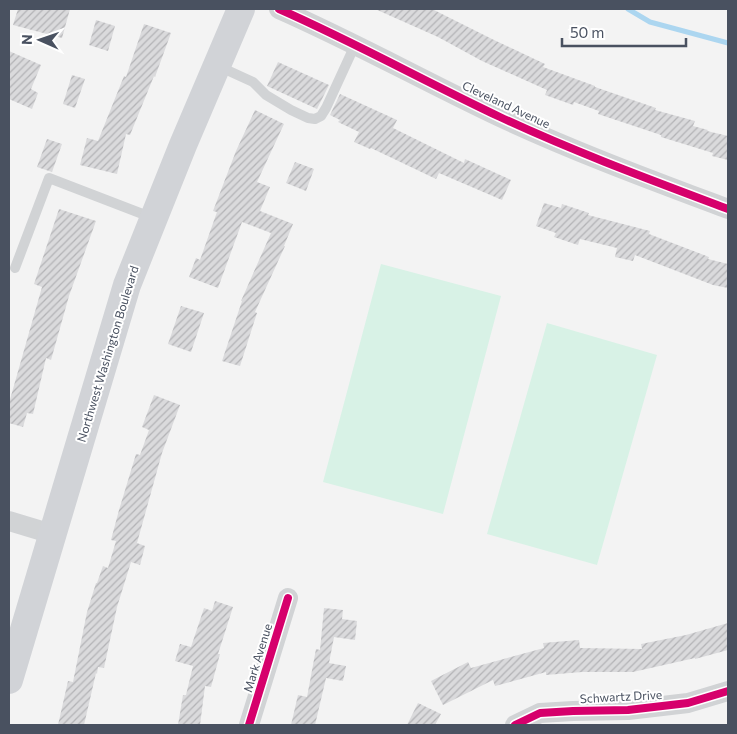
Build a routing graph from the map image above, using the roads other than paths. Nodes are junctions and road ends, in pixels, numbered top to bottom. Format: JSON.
{"nodes":[{"id":1,"x":241,"y":9,"type":"edge"},
{"id":2,"x":279,"y":9,"type":"edge"},
{"id":3,"x":355,"y":45,"type":"junction"},
{"id":4,"x":217,"y":65,"type":"junction"},
{"id":5,"x":728,"y":209,"type":"edge"},
{"id":6,"x":154,"y":218,"type":"junction"},
{"id":7,"x":15,"y":268,"type":"dead end"},
{"id":8,"x":9,"y":521,"type":"edge"},
{"id":9,"x":52,"y":534,"type":"junction"},
{"id":10,"x":288,"y":598,"type":"dead end"},
{"id":11,"x":9,"y":680,"type":"edge"},
{"id":12,"x":728,"y":691,"type":"edge"},
{"id":13,"x":249,"y":725,"type":"edge"},
{"id":14,"x":515,"y":725,"type":"edge"}],
"edges":[{"from":1,"to":4,"type":"main road","name":"Northwest Washington Boulevard"},
{"from":2,"to":3,"type":"street","name":"Cleveland Avenue"},
{"from":3,"to":4,"type":"lane"},
{"from":3,"to":5,"type":"street","name":"Cleveland Avenue"},
{"from":4,"to":6,"type":"main road","name":"Northwest Washington Boulevard"},
{"from":6,"to":7,"type":"lane"},
{"from":6,"to":9,"type":"main road","name":"Northwest Washington Boulevard"},
{"from":8,"to":9,"type":"street"},
{"from":9,"to":11,"type":"main road","name":"Northwest Washington Boulevard"},
{"from":10,"to":13,"type":"street","name":"Mark Avenue"},
{"from":12,"to":14,"type":"street","name":"Schwartz Drive"}]}
